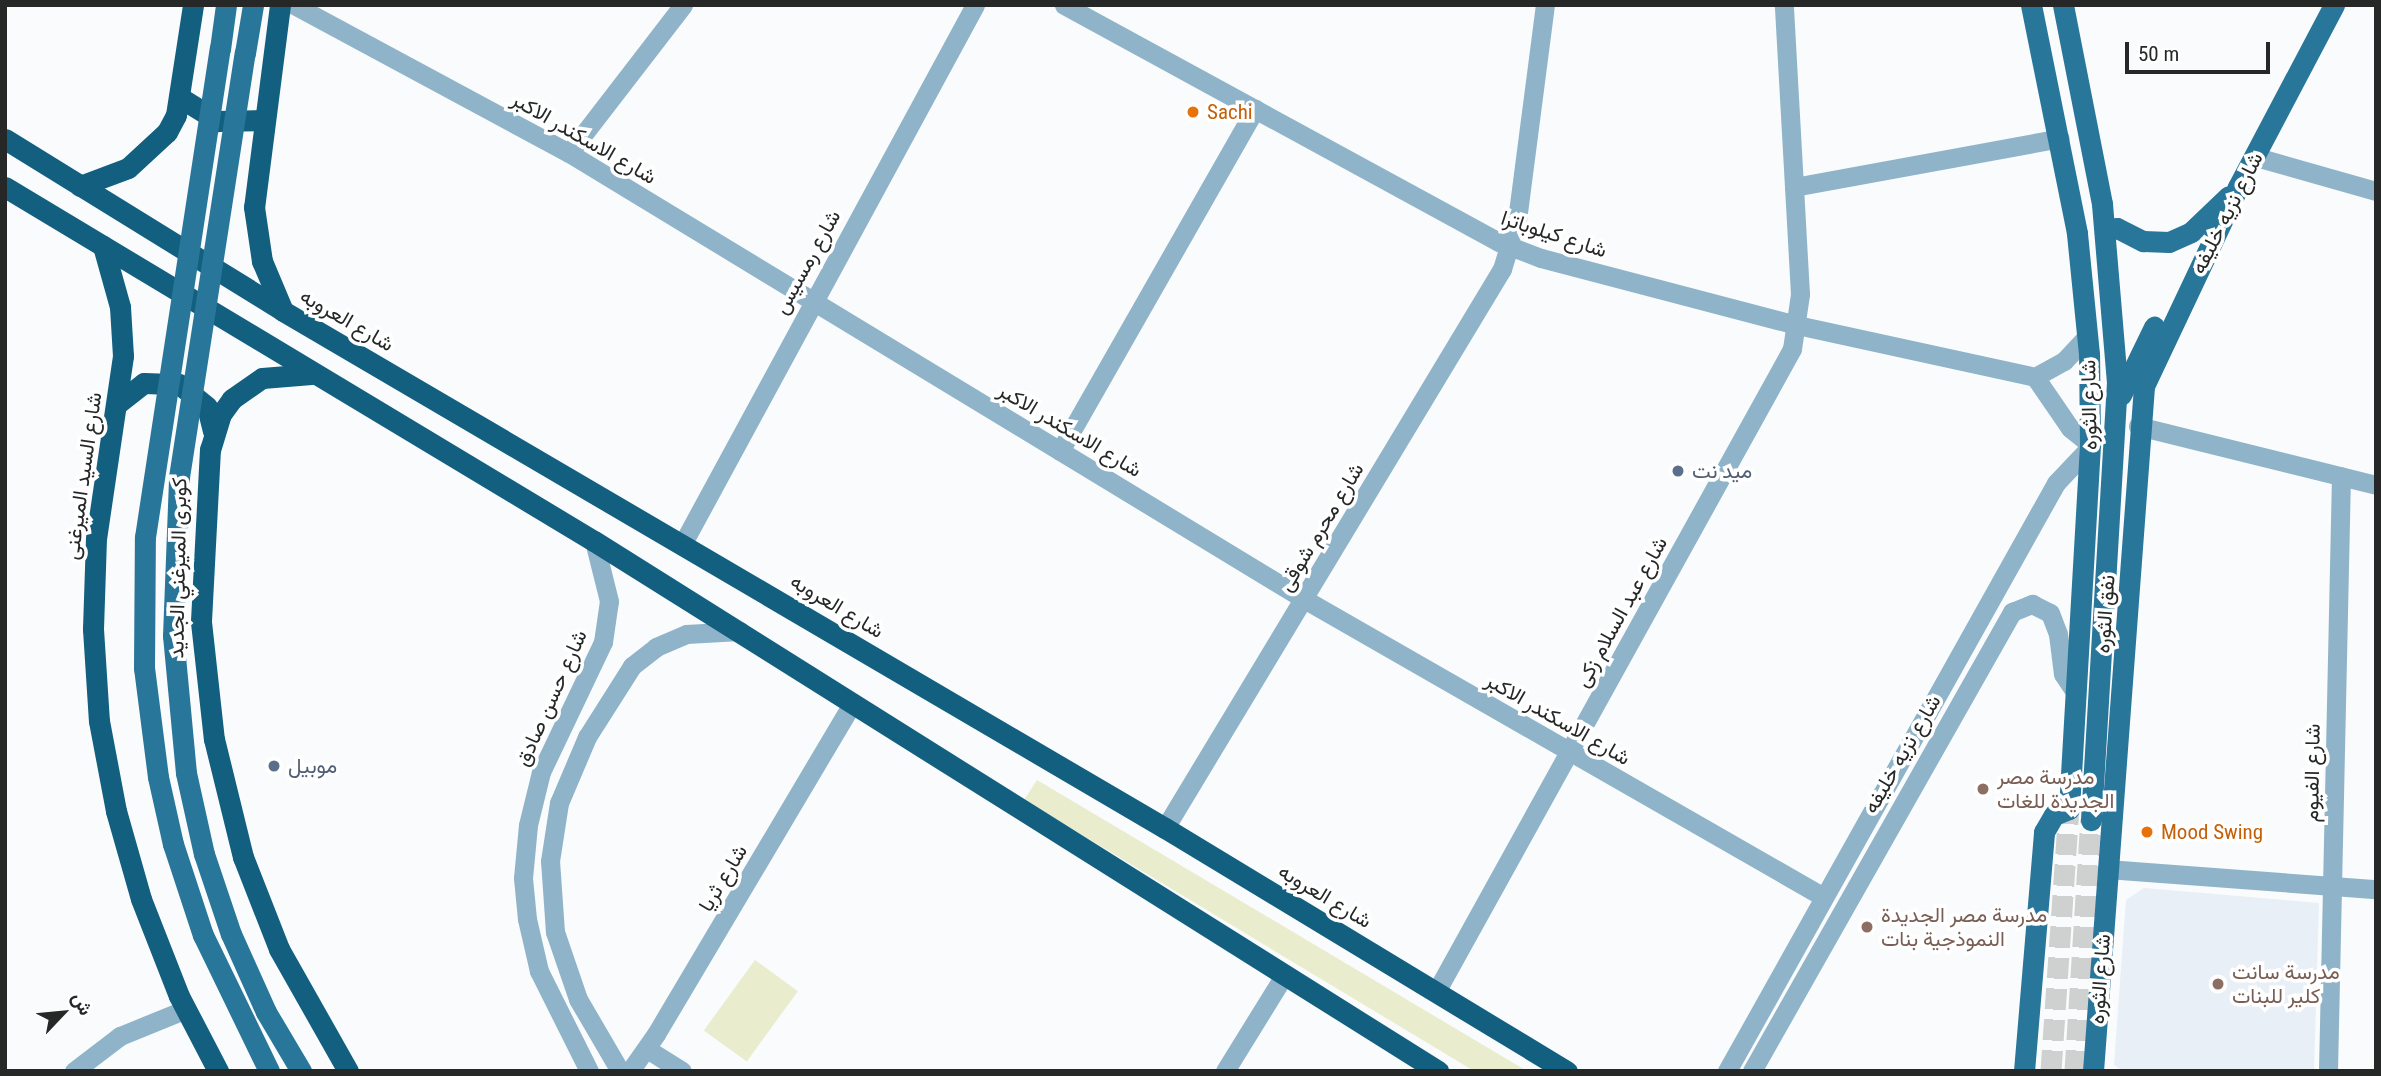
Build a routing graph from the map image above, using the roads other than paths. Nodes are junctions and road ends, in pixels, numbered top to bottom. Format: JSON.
{"nodes":[{"id":1,"x":193,"y":5,"type":"edge"},
{"id":2,"x":226,"y":5,"type":"edge"},
{"id":3,"x":253,"y":5,"type":"edge"},
{"id":4,"x":281,"y":5,"type":"edge"},
{"id":5,"x":294,"y":5,"type":"edge"},
{"id":6,"x":683,"y":5,"type":"edge"},
{"id":7,"x":953,"y":5,"type":"edge"},
{"id":8,"x":975,"y":5,"type":"edge"},
{"id":9,"x":1065,"y":5,"type":"edge"},
{"id":10,"x":1545,"y":5,"type":"edge"},
{"id":11,"x":1784,"y":5,"type":"edge"},
{"id":12,"x":2031,"y":5,"type":"edge"},
{"id":13,"x":2063,"y":5,"type":"edge"},
{"id":14,"x":2333,"y":5,"type":"edge"},
{"id":15,"x":964,"y":24,"type":"junction"},
{"id":16,"x":179,"y":97,"type":"junction"},
{"id":17,"x":1255,"y":109,"type":"junction"},
{"id":18,"x":264,"y":120,"type":"junction"},
{"id":19,"x":2060,"y":138,"type":"junction"},
{"id":20,"x":5,"y":139,"type":"edge"},
{"id":21,"x":569,"y":153,"type":"junction"},
{"id":22,"x":2256,"y":157,"type":"junction"},
{"id":23,"x":80,"y":186,"type":"junction"},
{"id":24,"x":1794,"y":187,"type":"junction"},
{"id":25,"x":2238,"y":187,"type":"junction"},
{"id":26,"x":6,"y":189,"type":"edge"},
{"id":27,"x":2376,"y":191,"type":"edge"},
{"id":28,"x":2105,"y":230,"type":"junction"},
{"id":29,"x":103,"y":246,"type":"junction"},
{"id":30,"x":1510,"y":247,"type":"junction"},
{"id":31,"x":2191,"y":284,"type":"junction"},
{"id":32,"x":811,"y":300,"type":"junction"},
{"id":33,"x":283,"y":311,"type":"junction"},
{"id":34,"x":1797,"y":325,"type":"junction"},
{"id":35,"x":2088,"y":335,"type":"junction"},
{"id":36,"x":316,"y":375,"type":"junction"},
{"id":37,"x":2035,"y":377,"type":"junction"},
{"id":38,"x":117,"y":404,"type":"junction"},
{"id":39,"x":2117,"y":407,"type":"junction"},
{"id":40,"x":2138,"y":426,"type":"junction"},
{"id":41,"x":213,"y":431,"type":"junction"},
{"id":42,"x":2090,"y":445,"type":"junction"},
{"id":43,"x":1059,"y":450,"type":"junction"},
{"id":44,"x":2341,"y":476,"type":"junction"},
{"id":45,"x":2376,"y":485,"type":"edge"},
{"id":46,"x":594,"y":541,"type":"junction"},
{"id":47,"x":682,"y":543,"type":"junction"},
{"id":48,"x":1304,"y":599,"type":"junction"},
{"id":49,"x":740,"y":631,"type":"junction"},
{"id":50,"x":2076,"y":693,"type":"junction"},
{"id":51,"x":851,"y":706,"type":"junction"},
{"id":52,"x":1570,"y":752,"type":"junction"},
{"id":53,"x":1868,"y":813,"type":"junction"},
{"id":54,"x":2091,"y":820,"type":"tunnel mouth"},
{"id":55,"x":1889,"y":825,"type":"junction"},
{"id":56,"x":1165,"y":828,"type":"junction"},
{"id":57,"x":2107,"y":869,"type":"junction"},
{"id":58,"x":2332,"y":886,"type":"junction"},
{"id":59,"x":2376,"y":889,"type":"edge"},
{"id":60,"x":1822,"y":897,"type":"junction"},
{"id":61,"x":1285,"y":974,"type":"junction"},
{"id":62,"x":1436,"y":992,"type":"junction"},
{"id":63,"x":186,"y":1009,"type":"junction"},
{"id":64,"x":646,"y":1049,"type":"junction"},
{"id":65,"x":2096,"y":1069,"type":"edge"},
{"id":66,"x":74,"y":1071,"type":"edge"},
{"id":67,"x":218,"y":1071,"type":"edge"},
{"id":68,"x":270,"y":1071,"type":"edge"},
{"id":69,"x":300,"y":1071,"type":"edge"},
{"id":70,"x":348,"y":1071,"type":"edge"},
{"id":71,"x":589,"y":1071,"type":"edge"},
{"id":72,"x":620,"y":1071,"type":"edge"},
{"id":73,"x":629,"y":1071,"type":"edge"},
{"id":74,"x":682,"y":1071,"type":"edge"},
{"id":75,"x":1225,"y":1071,"type":"edge"},
{"id":76,"x":1438,"y":1071,"type":"edge"},
{"id":77,"x":1567,"y":1071,"type":"edge"},
{"id":78,"x":1727,"y":1071,"type":"edge"},
{"id":79,"x":1752,"y":1071,"type":"edge"},
{"id":80,"x":2024,"y":1071,"type":"edge"},
{"id":81,"x":2328,"y":1071,"type":"edge"}],
"edges":[{"from":1,"to":16,"type":"highway"},
{"from":2,"to":68,"type":"main road","name":"كوبرى الميرغني الجديد","bridge":true},
{"from":3,"to":69,"type":"main road","name":"كوبرى الميرغني الجديد","bridge":true},
{"from":4,"to":18,"type":"highway"},
{"from":5,"to":21,"type":"street","name":"شارع الاسكندر الاكبر"},
{"from":6,"to":21,"type":"street"},
{"from":7,"to":15,"type":"street"},
{"from":8,"to":15,"type":"street","name":"شارع رمسيس"},
{"from":9,"to":17,"type":"street","name":"شارع كيلوباترا"},
{"from":10,"to":30,"type":"street","name":"شارع محرم شوقى"},
{"from":11,"to":24,"type":"street","name":"شارع عبد السلام زكى"},
{"from":12,"to":19,"type":"main road","name":"شارع الثوره"},
{"from":13,"to":28,"type":"main road","name":"شارع الثوره"},
{"from":14,"to":22,"type":"main road","name":"شارع نزيه خليفه"},
{"from":15,"to":32,"type":"street","name":"شارع رمسيس"},
{"from":16,"to":18,"type":"highway"},
{"from":16,"to":23,"type":"highway"},
{"from":17,"to":30,"type":"street","name":"شارع كيلوباترا"},
{"from":17,"to":43,"type":"street"},
{"from":18,"to":33,"type":"highway"},
{"from":19,"to":24,"type":"street"},
{"from":19,"to":35,"type":"main road","name":"شارع الثوره"},
{"from":20,"to":23,"type":"highway","name":"شارع العروبه"},
{"from":21,"to":32,"type":"street","name":"شارع الاسكندر الاكبر"},
{"from":22,"to":25,"type":"main road","name":"شارع نزيه خليفه"},
{"from":22,"to":27,"type":"street"},
{"from":23,"to":33,"type":"highway","name":"شارع العروبه"},
{"from":24,"to":34,"type":"street","name":"شارع عبد السلام زكى"},
{"from":25,"to":28,"type":"main road"},
{"from":25,"to":31,"type":"main road","name":"شارع نزيه خليفه"},
{"from":26,"to":29,"type":"highway"},
{"from":28,"to":39,"type":"main road","name":"شارع الثوره"},
{"from":29,"to":36,"type":"highway"},
{"from":29,"to":38,"type":"highway","name":"شارع السيد الميرغنى"},
{"from":30,"to":34,"type":"street","name":"شارع كيلوباترا"},
{"from":30,"to":48,"type":"street","name":"شارع محرم شوقى"},
{"from":31,"to":39,"type":"main road"},
{"from":31,"to":40,"type":"main road","name":"شارع نزيه خليفه"},
{"from":32,"to":43,"type":"street","name":"شارع الاسكندر الاكبر"},
{"from":32,"to":47,"type":"street","name":"شارع رمسيس"},
{"from":33,"to":47,"type":"highway","name":"شارع العروبه"},
{"from":34,"to":37,"type":"street","name":"شارع كيلوباترا"},
{"from":34,"to":52,"type":"street","name":"شارع عبد السلام زكى"},
{"from":35,"to":37,"type":"street"},
{"from":35,"to":42,"type":"main road","name":"شارع الثوره"},
{"from":36,"to":41,"type":"highway"},
{"from":36,"to":46,"type":"highway"},
{"from":37,"to":42,"type":"street"},
{"from":38,"to":41,"type":"highway"},
{"from":38,"to":63,"type":"highway","name":"شارع السيد الميرغنى"},
{"from":39,"to":54,"type":"main road","name":"نفق الثوره"},
{"from":40,"to":44,"type":"street"},
{"from":40,"to":57,"type":"main road","name":"شارع الثوره"},
{"from":41,"to":70,"type":"highway"},
{"from":42,"to":50,"type":"main road","name":"شارع الثوره"},
{"from":42,"to":53,"type":"street","name":"شارع نزيه خليفه"},
{"from":43,"to":48,"type":"street","name":"شارع الاسكندر الاكبر"},
{"from":44,"to":45,"type":"street"},
{"from":44,"to":58,"type":"street","name":"شارع الفيوم"},
{"from":46,"to":49,"type":"highway"},
{"from":46,"to":71,"type":"street","name":"شارع حسن صادق"},
{"from":47,"to":56,"type":"highway","name":"شارع العروبه"},
{"from":48,"to":52,"type":"street","name":"شارع الاسكندر الاكبر"},
{"from":48,"to":56,"type":"street","name":"شارع محرم شوقى"},
{"from":49,"to":51,"type":"highway"},
{"from":49,"to":72,"type":"street"},
{"from":50,"to":55,"type":"street","name":"شارع نزيه خليفه"},
{"from":50,"to":80,"type":"main road","name":"شارع الثوره"},
{"from":51,"to":61,"type":"highway"},
{"from":51,"to":64,"type":"street","name":"شارع ثريا"},
{"from":52,"to":60,"type":"street","name":"شارع الاسكندر الاكبر"},
{"from":52,"to":62,"type":"street","name":"شارع عبد السلام زكى"},
{"from":53,"to":55,"type":"street"},
{"from":53,"to":60,"type":"street","name":"شارع نزيه خليفه"},
{"from":55,"to":79,"type":"street","name":"شارع نزيه خليفه"},
{"from":56,"to":62,"type":"highway","name":"شارع العروبه"},
{"from":57,"to":58,"type":"street"},
{"from":57,"to":65,"type":"main road","name":"شارع الثوره"},
{"from":58,"to":59,"type":"street"},
{"from":58,"to":81,"type":"street","name":"شارع الفيوم"},
{"from":60,"to":78,"type":"street","name":"شارع نزيه خليفه"},
{"from":61,"to":75,"type":"street"},
{"from":61,"to":76,"type":"highway"},
{"from":62,"to":77,"type":"highway","name":"شارع العروبه"},
{"from":63,"to":66,"type":"street"},
{"from":63,"to":67,"type":"highway","name":"شارع السيد الميرغنى"},
{"from":64,"to":73,"type":"street","name":"شارع ثريا"},
{"from":64,"to":74,"type":"street"}]}
